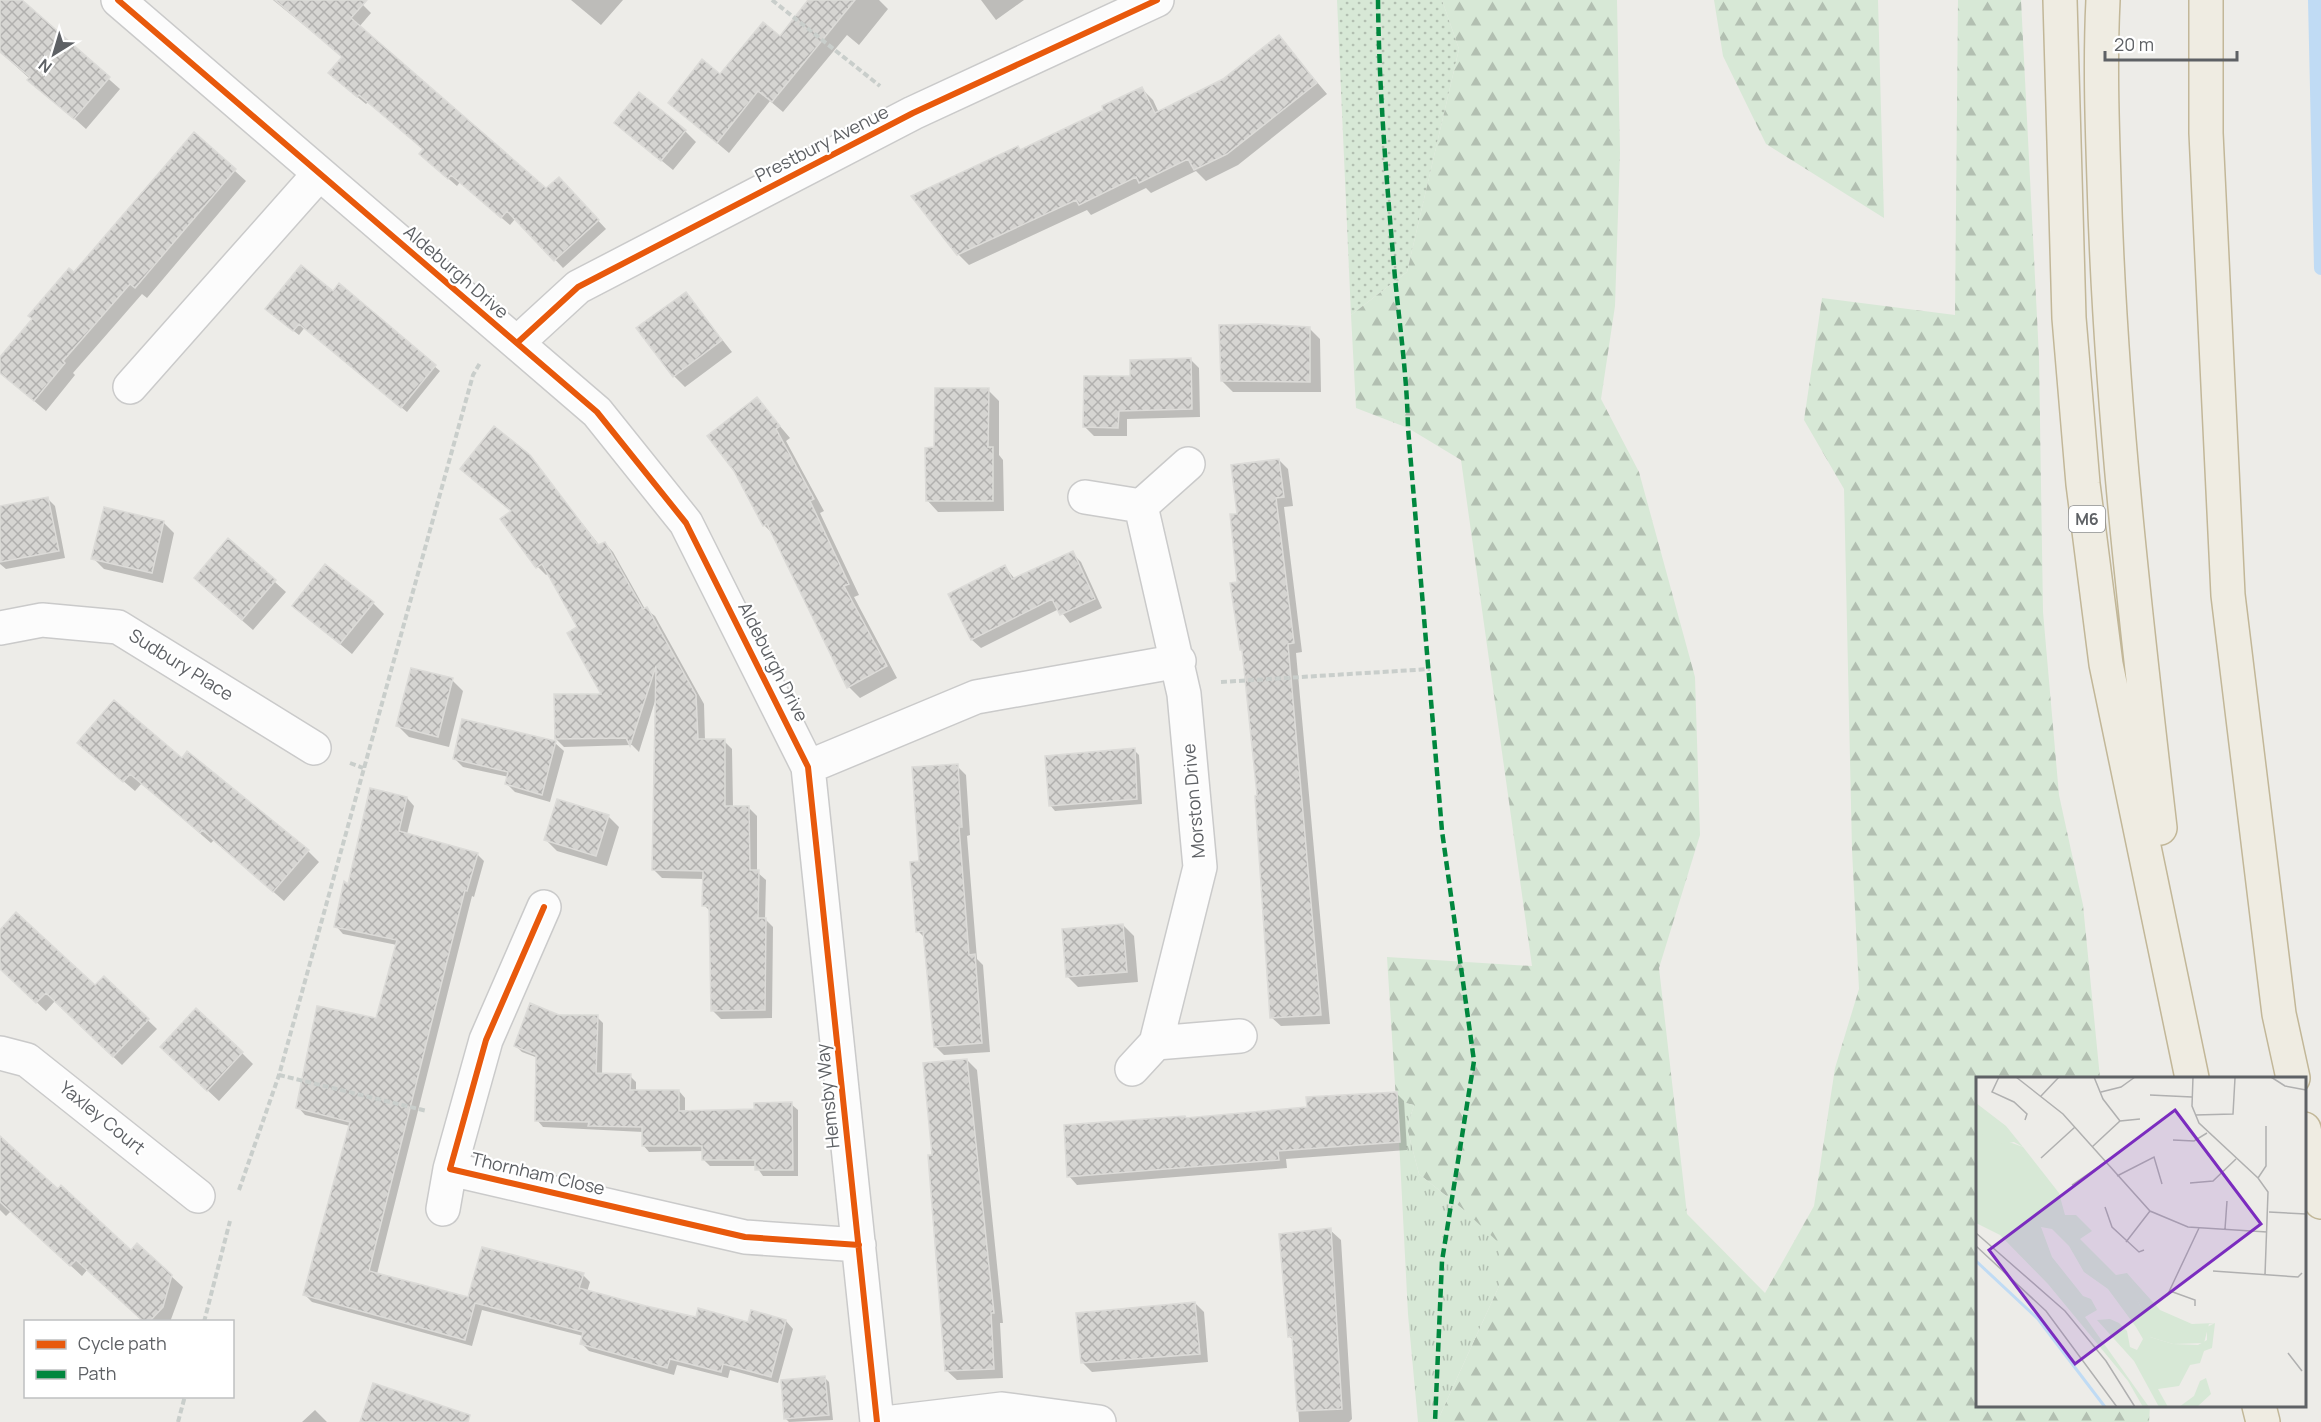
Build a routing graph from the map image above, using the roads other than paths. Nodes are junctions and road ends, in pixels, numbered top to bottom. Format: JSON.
{"nodes":[{"id":1,"x":118,"y":0,"type":"edge"},
{"id":2,"x":1157,"y":0,"type":"edge"},
{"id":3,"x":2060,"y":0,"type":"edge"},
{"id":4,"x":2103,"y":0,"type":"edge"},
{"id":5,"x":2206,"y":0,"type":"edge"},
{"id":6,"x":2222,"y":0,"type":"edge"},
{"id":7,"x":1120,"y":7,"type":"edge"},
{"id":8,"x":2206,"y":133,"type":"junction"},
{"id":9,"x":319,"y":174,"type":"junction"},
{"id":10,"x":508,"y":336,"type":"junction"},
{"id":11,"x":130,"y":387,"type":"dead end"},
{"id":12,"x":1188,"y":464,"type":"dead end"},
{"id":13,"x":1085,"y":497,"type":"dead end"},
{"id":14,"x":1142,"y":506,"type":"junction"},
{"id":15,"x":0,"y":628,"type":"edge"},
{"id":16,"x":1180,"y":673,"type":"junction"},
{"id":17,"x":314,"y":748,"type":"dead end"},
{"id":18,"x":808,"y":767,"type":"junction"},
{"id":19,"x":544,"y":907,"type":"dead end"},
{"id":20,"x":2184,"y":1029,"type":"junction"},
{"id":21,"x":1240,"y":1036,"type":"dead end"},
{"id":22,"x":1156,"y":1043,"type":"junction"},
{"id":23,"x":0,"y":1053,"type":"edge"},
{"id":24,"x":1132,"y":1069,"type":"dead end"},
{"id":25,"x":2192,"y":1077,"type":"edge"},
{"id":26,"x":2293,"y":1077,"type":"edge"},
{"id":27,"x":2306,"y":1138,"type":"edge"},
{"id":28,"x":450,"y":1169,"type":"junction"},
{"id":29,"x":198,"y":1196,"type":"dead end"},
{"id":30,"x":2321,"y":1202,"type":"edge"},
{"id":31,"x":442,"y":1209,"type":"dead end"},
{"id":32,"x":859,"y":1245,"type":"junction"},
{"id":33,"x":2259,"y":1407,"type":"edge"},
{"id":34,"x":877,"y":1422,"type":"edge"},
{"id":35,"x":893,"y":1422,"type":"edge"},
{"id":36,"x":1099,"y":1422,"type":"edge"},
{"id":37,"x":2263,"y":1422,"type":"edge"}],
"edges":[{"from":1,"to":9,"type":"street","name":"Aldeburgh Drive"},
{"from":2,"to":7,"type":"street","name":"Prestbury Avenue"},
{"from":3,"to":20,"type":"highway","number":"M6"},
{"from":4,"to":20,"type":"highway","number":"M6"},
{"from":5,"to":8,"type":"highway"},
{"from":6,"to":8,"type":"highway"},
{"from":7,"to":10,"type":"street","name":"Prestbury Avenue"},
{"from":8,"to":26,"type":"highway"},
{"from":9,"to":10,"type":"street","name":"Aldeburgh Drive"},
{"from":9,"to":11,"type":"street"},
{"from":10,"to":18,"type":"street","name":"Aldeburgh Drive"},
{"from":12,"to":14,"type":"street"},
{"from":13,"to":14,"type":"street"},
{"from":14,"to":16,"type":"street","name":"Morston Drive"},
{"from":15,"to":17,"type":"street","name":"Sudbury Place"},
{"from":16,"to":18,"type":"street"},
{"from":16,"to":22,"type":"street","name":"Morston Drive"},
{"from":18,"to":32,"type":"street","name":"Hemsby Way"},
{"from":19,"to":28,"type":"street","name":"Thornham Close"},
{"from":20,"to":25,"type":"highway","number":"M6"},
{"from":21,"to":22,"type":"street"},
{"from":22,"to":24,"type":"street","name":"Morston Drive"},
{"from":23,"to":29,"type":"street","name":"Yaxley Court"},
{"from":27,"to":30,"type":"highway"},
{"from":28,"to":31,"type":"street"},
{"from":28,"to":32,"type":"street","name":"Thornham Close"},
{"from":32,"to":34,"type":"street","name":"Hemsby Way"},
{"from":33,"to":37,"type":"highway"},
{"from":35,"to":36,"type":"street"}]}
